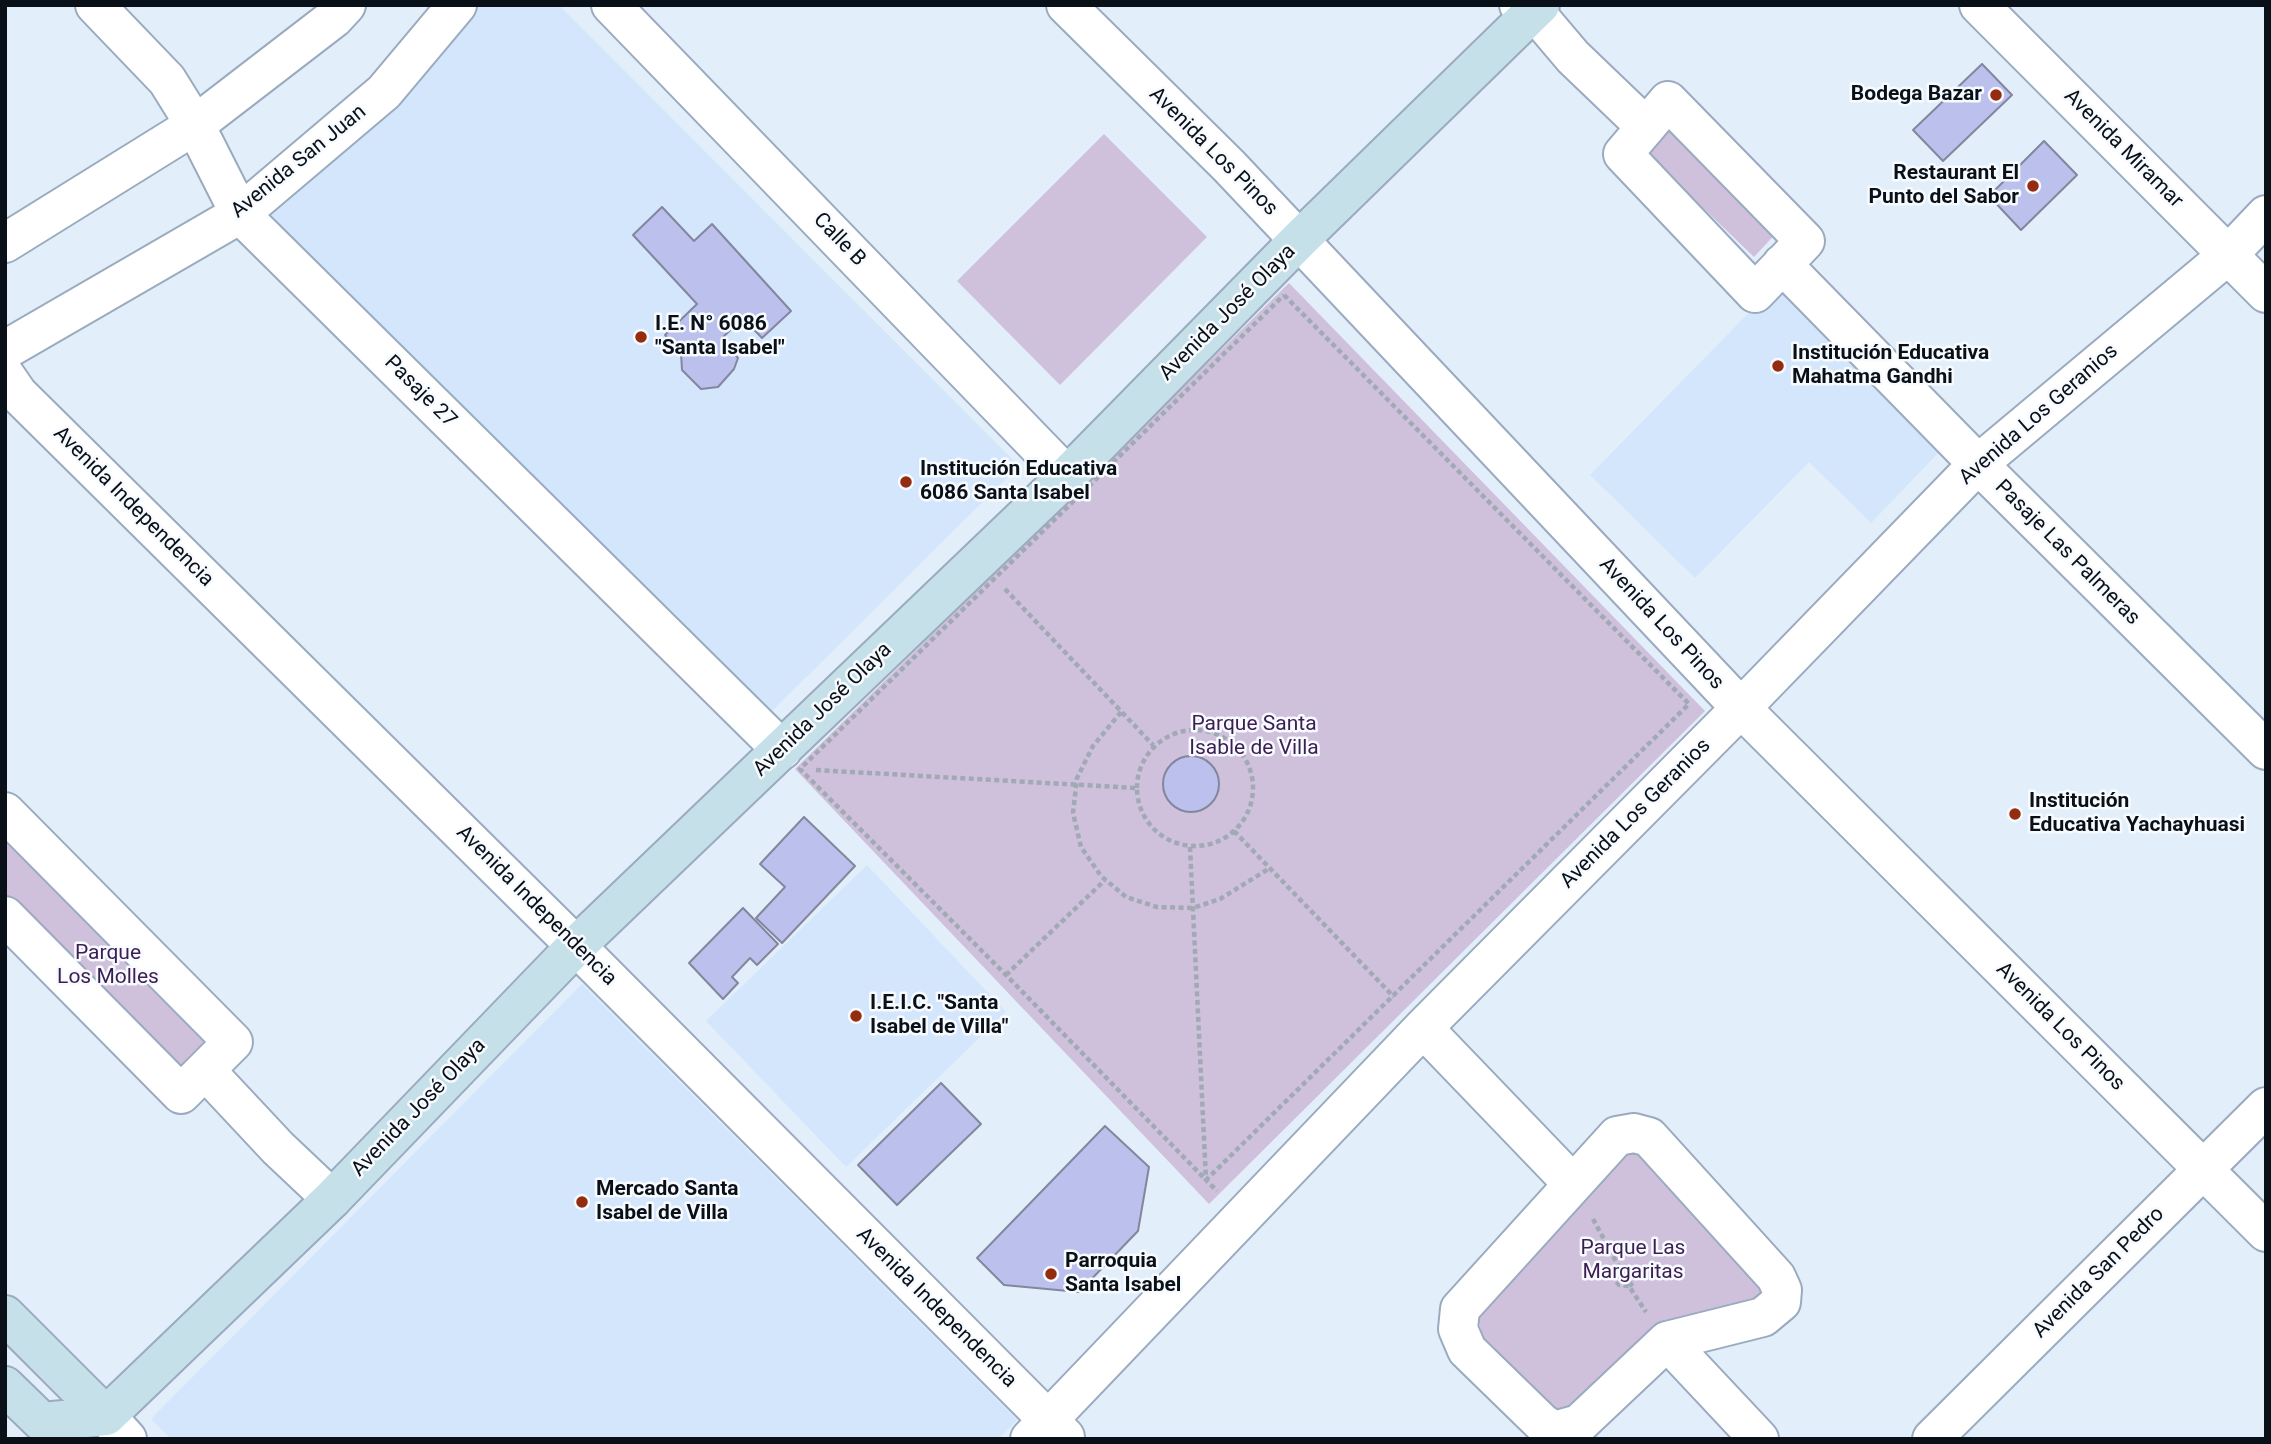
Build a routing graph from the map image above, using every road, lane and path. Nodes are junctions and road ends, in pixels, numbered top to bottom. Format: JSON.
{"nodes":[{"id":1,"x":95,"y":5,"type":"edge"},
{"id":2,"x":346,"y":5,"type":"edge"},
{"id":3,"x":457,"y":5,"type":"edge"},
{"id":4,"x":611,"y":5,"type":"edge"},
{"id":5,"x":1066,"y":5,"type":"edge"},
{"id":6,"x":1979,"y":5,"type":"edge"},
{"id":7,"x":1531,"y":7,"type":"edge"},
{"id":8,"x":195,"y":125,"type":"junction"},
{"id":9,"x":1646,"y":127,"type":"junction"},
{"id":10,"x":240,"y":214,"type":"junction"},
{"id":11,"x":2266,"y":215,"type":"edge"},
{"id":12,"x":1299,"y":240,"type":"junction"},
{"id":13,"x":5,"y":243,"type":"edge"},
{"id":14,"x":2228,"y":255,"type":"junction"},
{"id":15,"x":1782,"y":264,"type":"junction"},
{"id":16,"x":2266,"y":293,"type":"edge"},
{"id":17,"x":5,"y":350,"type":"edge"},
{"id":18,"x":9,"y":392,"type":"edge"},
{"id":19,"x":1978,"y":464,"type":"junction"},
{"id":20,"x":1068,"y":475,"type":"junction"},
{"id":21,"x":994,"y":577,"type":"junction"},
{"id":22,"x":1741,"y":708,"type":"junction"},
{"id":23,"x":1121,"y":712,"type":"junction"},
{"id":24,"x":1153,"y":745,"type":"junction"},
{"id":25,"x":2266,"y":750,"type":"edge"},
{"id":26,"x":791,"y":759,"type":"junction"},
{"id":27,"x":1077,"y":784,"type":"junction"},
{"id":28,"x":1136,"y":788,"type":"junction"},
{"id":29,"x":5,"y":812,"type":"edge"},
{"id":30,"x":1234,"y":831,"type":"junction"},
{"id":31,"x":1190,"y":847,"type":"junction"},
{"id":32,"x":1270,"y":868,"type":"junction"},
{"id":33,"x":1105,"y":880,"type":"junction"},
{"id":34,"x":1193,"y":908,"type":"junction"},
{"id":35,"x":5,"y":916,"type":"edge"},
{"id":36,"x":576,"y":946,"type":"junction"},
{"id":37,"x":1006,"y":975,"type":"junction"},
{"id":38,"x":1392,"y":996,"type":"junction"},
{"id":39,"x":1423,"y":1028,"type":"junction"},
{"id":40,"x":205,"y":1070,"type":"junction"},
{"id":41,"x":2266,"y":1107,"type":"edge"},
{"id":42,"x":2203,"y":1170,"type":"junction"},
{"id":43,"x":1206,"y":1180,"type":"junction"},
{"id":44,"x":1573,"y":1184,"type":"junction"},
{"id":45,"x":332,"y":1199,"type":"junction"},
{"id":46,"x":1244,"y":1216,"type":"junction"},
{"id":47,"x":2266,"y":1232,"type":"edge"},
{"id":48,"x":1619,"y":1267,"type":"junction"},
{"id":49,"x":5,"y":1315,"type":"edge"},
{"id":50,"x":1667,"y":1341,"type":"junction"},
{"id":51,"x":5,"y":1386,"type":"edge"},
{"id":52,"x":117,"y":1427,"type":"edge"},
{"id":53,"x":34,"y":1430,"type":"edge"},
{"id":54,"x":1048,"y":1432,"type":"edge"},
{"id":55,"x":1759,"y":1439,"type":"edge"},
{"id":56,"x":1932,"y":1439,"type":"edge"}],
"edges":[{"from":1,"to":8,"type":"street","name":"Pasaje 27"},
{"from":2,"to":8,"type":"street"},
{"from":3,"to":10,"type":"street","name":"Avenida San Juan"},
{"from":4,"to":20,"type":"street","name":"Calle B"},
{"from":5,"to":12,"type":"street","name":"Avenida Los Pinos"},
{"from":6,"to":14,"type":"street","name":"Avenida Miramar"},
{"from":7,"to":9,"type":"street"},
{"from":7,"to":12,"type":"main road","name":"Avenida José Olaya"},
{"from":8,"to":10,"type":"street","name":"Pasaje 27"},
{"from":8,"to":13,"type":"street"},
{"from":9,"to":15,"type":"street"},
{"from":9,"to":15,"type":"street"},
{"from":10,"to":17,"type":"street","name":"Avenida San Juan"},
{"from":10,"to":26,"type":"street","name":"Pasaje 27"},
{"from":11,"to":14,"type":"street","name":"Avenida Los Geranios"},
{"from":12,"to":20,"type":"main road","name":"Avenida José Olaya"},
{"from":12,"to":22,"type":"street","name":"Avenida Los Pinos"},
{"from":14,"to":16,"type":"street","name":"Avenida Miramar"},
{"from":14,"to":19,"type":"street","name":"Avenida Los Geranios"},
{"from":15,"to":19,"type":"street","name":"Pasaje Las Palmeras"},
{"from":18,"to":36,"type":"street","name":"Avenida Independencia"},
{"from":19,"to":22,"type":"street","name":"Avenida Los Geranios"},
{"from":19,"to":25,"type":"street","name":"Pasaje Las Palmeras"},
{"from":20,"to":26,"type":"main road","name":"Avenida José Olaya"},
{"from":21,"to":23,"type":"path"},
{"from":21,"to":26,"type":"path"},
{"from":21,"to":38,"type":"path"},
{"from":22,"to":39,"type":"street","name":"Avenida Los Geranios"},
{"from":22,"to":42,"type":"street","name":"Avenida Los Pinos"},
{"from":23,"to":24,"type":"path"},
{"from":23,"to":27,"type":"path"},
{"from":24,"to":28,"type":"path"},
{"from":24,"to":30,"type":"path"},
{"from":26,"to":27,"type":"path"},
{"from":26,"to":36,"type":"main road","name":"Avenida José Olaya"},
{"from":26,"to":37,"type":"path"},
{"from":27,"to":28,"type":"path"},
{"from":27,"to":33,"type":"path"},
{"from":28,"to":31,"type":"path"},
{"from":29,"to":40,"type":"street"},
{"from":30,"to":31,"type":"path"},
{"from":30,"to":32,"type":"path"},
{"from":31,"to":34,"type":"path"},
{"from":32,"to":34,"type":"path"},
{"from":32,"to":38,"type":"path"},
{"from":33,"to":34,"type":"path"},
{"from":33,"to":37,"type":"path"},
{"from":34,"to":43,"type":"path"},
{"from":35,"to":40,"type":"street"},
{"from":36,"to":45,"type":"main road","name":"Avenida José Olaya"},
{"from":36,"to":54,"type":"street","name":"Avenida Independencia"},
{"from":37,"to":43,"type":"path"},
{"from":38,"to":39,"type":"path"},
{"from":38,"to":43,"type":"path"},
{"from":39,"to":44,"type":"street"},
{"from":39,"to":46,"type":"street","name":"Avenida Los Geranios"},
{"from":40,"to":45,"type":"street"},
{"from":41,"to":42,"type":"street","name":"Avenida San Pedro"},
{"from":42,"to":47,"type":"street","name":"Avenida Los Pinos"},
{"from":42,"to":56,"type":"street","name":"Avenida San Pedro"},
{"from":43,"to":46,"type":"path"},
{"from":44,"to":48,"type":"path"},
{"from":44,"to":50,"type":"street"},
{"from":44,"to":50,"type":"street"},
{"from":45,"to":52,"type":"main road","name":"Avenida José Olaya"},
{"from":46,"to":54,"type":"street","name":"Avenida Los Geranios"},
{"from":48,"to":48,"type":"path"},
{"from":49,"to":52,"type":"main road"},
{"from":50,"to":55,"type":"street"},
{"from":51,"to":53,"type":"main road"},
{"from":52,"to":53,"type":"main road"}]}
